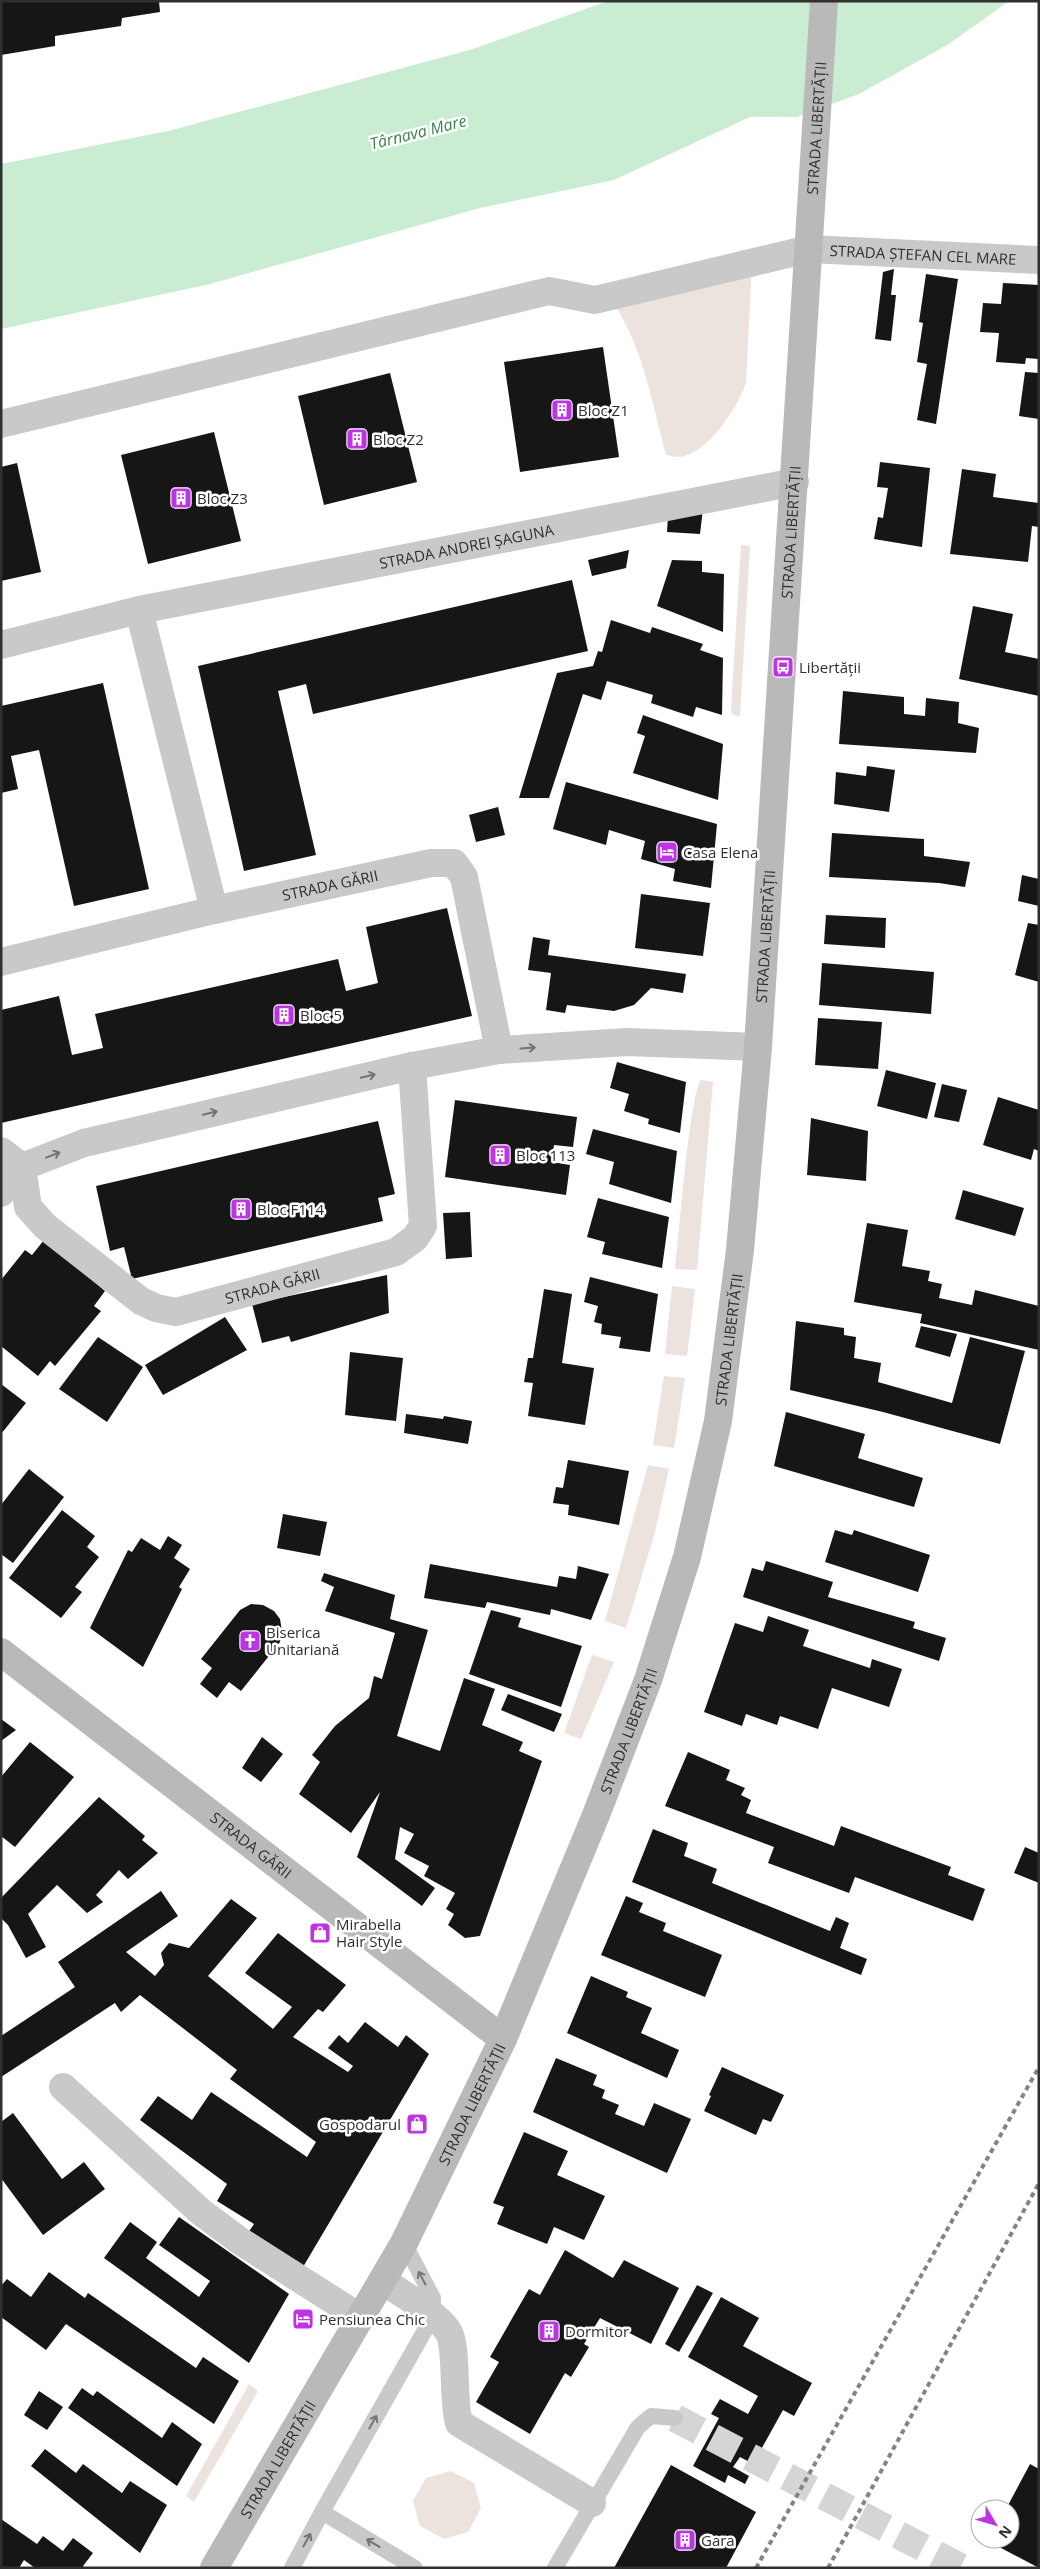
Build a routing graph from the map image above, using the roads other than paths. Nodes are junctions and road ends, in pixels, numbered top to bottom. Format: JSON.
{"nodes":[{"id":1,"x":824,"y":1,"type":"edge"},
{"id":2,"x":809,"y":238,"type":"junction"},
{"id":3,"x":1039,"y":260,"type":"edge"},
{"id":4,"x":1,"y":424,"type":"edge"},
{"id":5,"x":795,"y":482,"type":"junction"},
{"id":6,"x":139,"y":610,"type":"junction"},
{"id":7,"x":1,"y":645,"type":"edge"},
{"id":8,"x":214,"y":910,"type":"junction"},
{"id":9,"x":1,"y":962,"type":"edge"},
{"id":10,"x":758,"y":1047,"type":"junction"},
{"id":11,"x":499,"y":1050,"type":"junction"},
{"id":12,"x":412,"y":1066,"type":"junction"},
{"id":13,"x":12,"y":1159,"type":"edge"},
{"id":14,"x":1,"y":1193,"type":"edge"},
{"id":15,"x":1,"y":1652,"type":"edge"},
{"id":16,"x":502,"y":2039,"type":"junction"},
{"id":17,"x":63,"y":2087,"type":"dead end"},
{"id":18,"x":404,"y":2243,"type":"junction"},
{"id":19,"x":383,"y":2281,"type":"junction"},
{"id":20,"x":433,"y":2316,"type":"junction"},
{"id":21,"x":361,"y":2318,"type":"junction"},
{"id":22,"x":675,"y":2418,"type":"tunnel mouth"},
{"id":23,"x":592,"y":2503,"type":"junction"},
{"id":24,"x":322,"y":2512,"type":"junction"},
{"id":25,"x":214,"y":2568,"type":"edge"},
{"id":26,"x":292,"y":2568,"type":"edge"},
{"id":27,"x":415,"y":2568,"type":"edge"},
{"id":28,"x":555,"y":2568,"type":"edge"}],
"edges":[{"from":1,"to":2,"type":"street","name":"STRADA LIBERTĂȚII"},
{"from":2,"to":3,"type":"street","name":"STRADA ȘTEFAN CEL MARE"},
{"from":2,"to":4,"type":"street","name":"STRADA ȘTEFAN CEL MARE"},
{"from":2,"to":5,"type":"street","name":"STRADA LIBERTĂȚII"},
{"from":5,"to":6,"type":"street","name":"STRADA ANDREI ȘAGUNA"},
{"from":5,"to":10,"type":"street","name":"STRADA LIBERTĂȚII"},
{"from":6,"to":7,"type":"street","name":"STRADA ANDREI ȘAGUNA"},
{"from":6,"to":8,"type":"street"},
{"from":8,"to":9,"type":"street","name":"STRADA GĂRII"},
{"from":8,"to":11,"type":"street","name":"STRADA GĂRII"},
{"from":11,"to":10,"type":"street","one_way":true},
{"from":10,"to":16,"type":"street","name":"STRADA LIBERTĂȚII"},
{"from":11,"to":12,"type":"street"},
{"from":13,"to":12,"type":"street","one_way":true},
{"from":12,"to":13,"type":"street","name":"STRADA GĂRII"},
{"from":13,"to":14,"type":"street"},
{"from":15,"to":16,"type":"street","name":"STRADA GĂRII"},
{"from":16,"to":18,"type":"street","name":"STRADA LIBERTĂȚII"},
{"from":17,"to":21,"type":"street"},
{"from":18,"to":19,"type":"street","name":"STRADA LIBERTĂȚII"},
{"from":20,"to":18,"type":"lane","one_way":true},
{"from":19,"to":20,"type":"street"},
{"from":19,"to":21,"type":"street","name":"STRADA LIBERTĂȚII"},
{"from":20,"to":23,"type":"street"},
{"from":24,"to":20,"type":"lane","one_way":true},
{"from":21,"to":25,"type":"street","name":"STRADA LIBERTĂȚII"},
{"from":22,"to":23,"type":"lane"},
{"from":23,"to":28,"type":"lane"},
{"from":26,"to":24,"type":"lane","one_way":true},
{"from":27,"to":24,"type":"lane","one_way":true}]}
